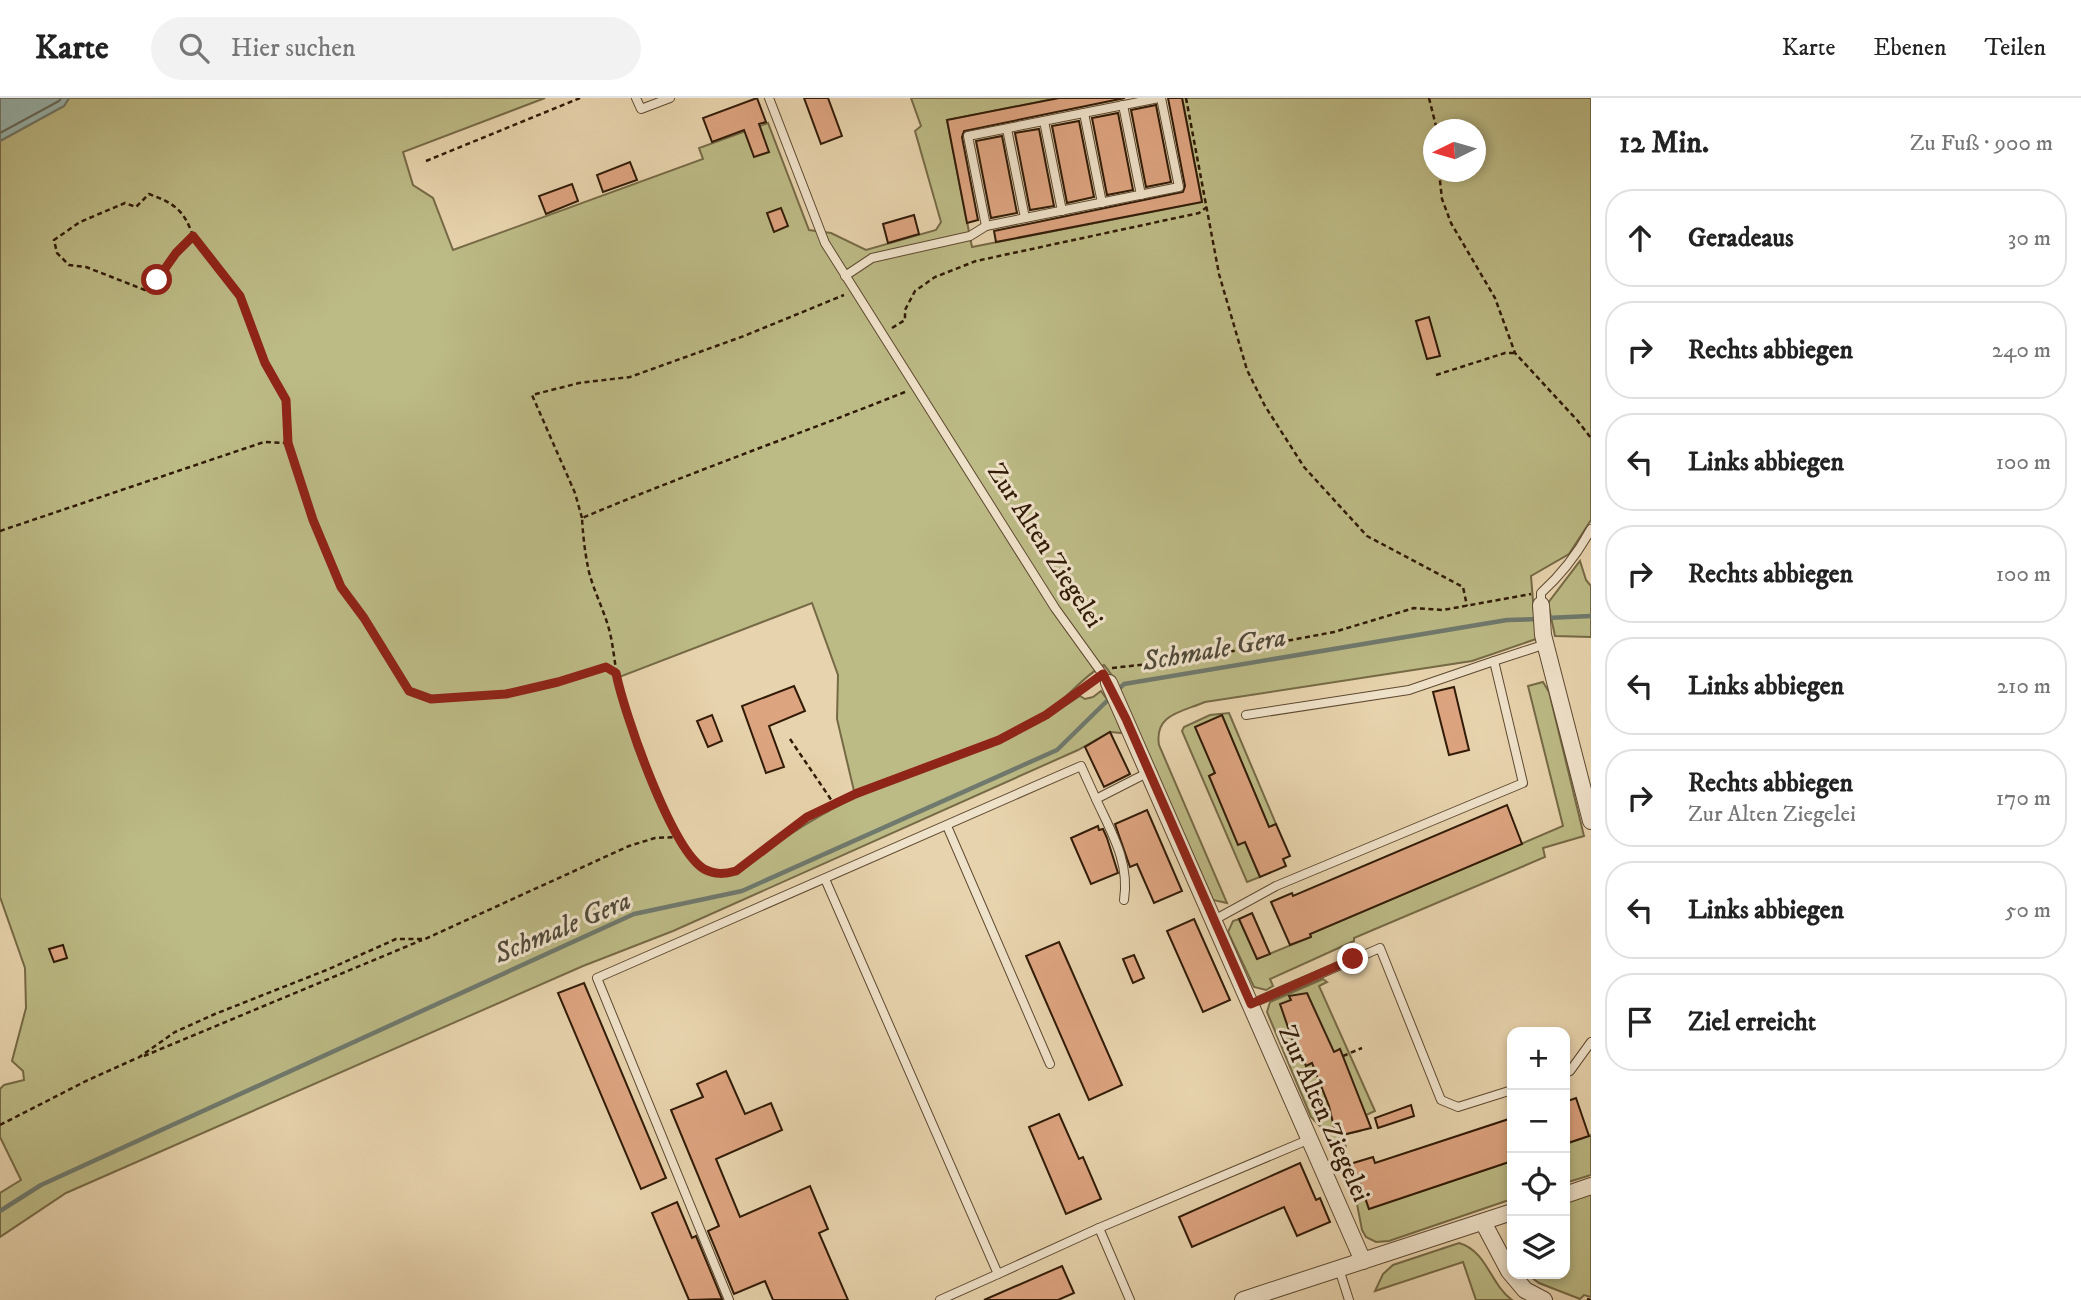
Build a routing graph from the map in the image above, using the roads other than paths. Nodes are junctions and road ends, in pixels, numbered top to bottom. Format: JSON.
{"nodes":[{"id":1,"x":636,"y":98,"type":"edge"},
{"id":2,"x":670,"y":98,"type":"edge"},
{"id":3,"x":769,"y":98,"type":"edge"},
{"id":4,"x":1160,"y":98,"type":"edge"},
{"id":5,"x":1123,"y":105,"type":"junction"},
{"id":6,"x":1084,"y":113,"type":"junction"},
{"id":7,"x":1044,"y":121,"type":"junction"},
{"id":8,"x":1007,"y":128,"type":"junction"},
{"id":9,"x":1141,"y":195,"type":"junction"},
{"id":10,"x":1102,"y":203,"type":"junction"},
{"id":11,"x":1062,"y":211,"type":"junction"},
{"id":12,"x":1025,"y":218,"type":"junction"},
{"id":13,"x":986,"y":226,"type":"junction"},
{"id":14,"x":845,"y":276,"type":"junction"},
{"id":15,"x":1591,"y":529,"type":"edge"},
{"id":16,"x":1541,"y":599,"type":"joint"},
{"id":17,"x":1544,"y":639,"type":"junction"},
{"id":18,"x":1494,"y":661,"type":"junction"},
{"id":19,"x":1106,"y":678,"type":"joint"},
{"id":20,"x":1246,"y":715,"type":"dead end"},
{"id":21,"x":1149,"y":772,"type":"junction"},
{"id":22,"x":1096,"y":799,"type":"junction"},
{"id":23,"x":1591,"y":821,"type":"edge"},
{"id":24,"x":947,"y":826,"type":"junction"},
{"id":25,"x":825,"y":879,"type":"junction"},
{"id":26,"x":1125,"y":900,"type":"dead end"},
{"id":27,"x":1214,"y":920,"type":"junction"},
{"id":28,"x":1251,"y":1004,"type":"junction"},
{"id":29,"x":1591,"y":1042,"type":"edge"},
{"id":30,"x":1050,"y":1064,"type":"dead end"},
{"id":31,"x":1570,"y":1071,"type":"edge"},
{"id":32,"x":1507,"y":1092,"type":"edge"},
{"id":33,"x":1310,"y":1139,"type":"junction"},
{"id":34,"x":1591,"y":1186,"type":"edge"},
{"id":35,"x":1570,"y":1193,"type":"edge"},
{"id":36,"x":1507,"y":1214,"type":"edge"},
{"id":37,"x":1483,"y":1222,"type":"junction"},
{"id":38,"x":1099,"y":1228,"type":"junction"},
{"id":39,"x":1363,"y":1261,"type":"junction"},
{"id":40,"x":1339,"y":1269,"type":"junction"},
{"id":41,"x":998,"y":1274,"type":"junction"},
{"id":42,"x":729,"y":1300,"type":"edge"},
{"id":43,"x":940,"y":1300,"type":"edge"},
{"id":44,"x":1130,"y":1300,"type":"edge"},
{"id":45,"x":1243,"y":1300,"type":"edge"},
{"id":46,"x":1349,"y":1300,"type":"edge"},
{"id":47,"x":1544,"y":1300,"type":"edge"}],
"edges":[{"from":1,"to":2,"type":"lane"},
{"from":3,"to":14,"type":"lane","name":"Zur Alten Ziegelei"},
{"from":4,"to":5,"type":"lane"},
{"from":4,"to":9,"type":"lane"},
{"from":5,"to":6,"type":"lane"},
{"from":5,"to":9,"type":"lane"},
{"from":6,"to":7,"type":"lane"},
{"from":6,"to":10,"type":"lane"},
{"from":7,"to":8,"type":"lane"},
{"from":7,"to":11,"type":"lane"},
{"from":8,"to":12,"type":"lane"},
{"from":8,"to":13,"type":"lane"},
{"from":9,"to":10,"type":"lane"},
{"from":10,"to":11,"type":"lane"},
{"from":11,"to":12,"type":"lane"},
{"from":12,"to":13,"type":"lane"},
{"from":13,"to":14,"type":"lane"},
{"from":14,"to":19,"type":"lane","name":"Zur Alten Ziegelei"},
{"from":15,"to":16,"type":"lane"},
{"from":16,"to":17,"type":"street"},
{"from":17,"to":18,"type":"lane"},
{"from":17,"to":23,"type":"street"},
{"from":18,"to":20,"type":"lane"},
{"from":18,"to":27,"type":"lane"},
{"from":19,"to":21,"type":"street","name":"Zur Alten Ziegelei"},
{"from":21,"to":22,"type":"lane"},
{"from":21,"to":27,"type":"street","name":"Zur Alten Ziegelei"},
{"from":22,"to":24,"type":"lane"},
{"from":22,"to":26,"type":"lane"},
{"from":24,"to":25,"type":"lane"},
{"from":24,"to":30,"type":"lane"},
{"from":25,"to":41,"type":"lane"},
{"from":25,"to":42,"type":"lane"},
{"from":27,"to":28,"type":"street","name":"Zur Alten Ziegelei"},
{"from":28,"to":32,"type":"lane"},
{"from":28,"to":33,"type":"street","name":"Zur Alten Ziegelei"},
{"from":29,"to":31,"type":"lane"},
{"from":33,"to":38,"type":"lane"},
{"from":33,"to":39,"type":"street","name":"Zur Alten Ziegelei"},
{"from":34,"to":35,"type":"street"},
{"from":36,"to":37,"type":"street"},
{"from":37,"to":39,"type":"street"},
{"from":37,"to":47,"type":"street"},
{"from":38,"to":41,"type":"lane"},
{"from":38,"to":44,"type":"lane"},
{"from":39,"to":40,"type":"street"},
{"from":40,"to":45,"type":"street"},
{"from":40,"to":46,"type":"lane"},
{"from":41,"to":43,"type":"lane"}]}
